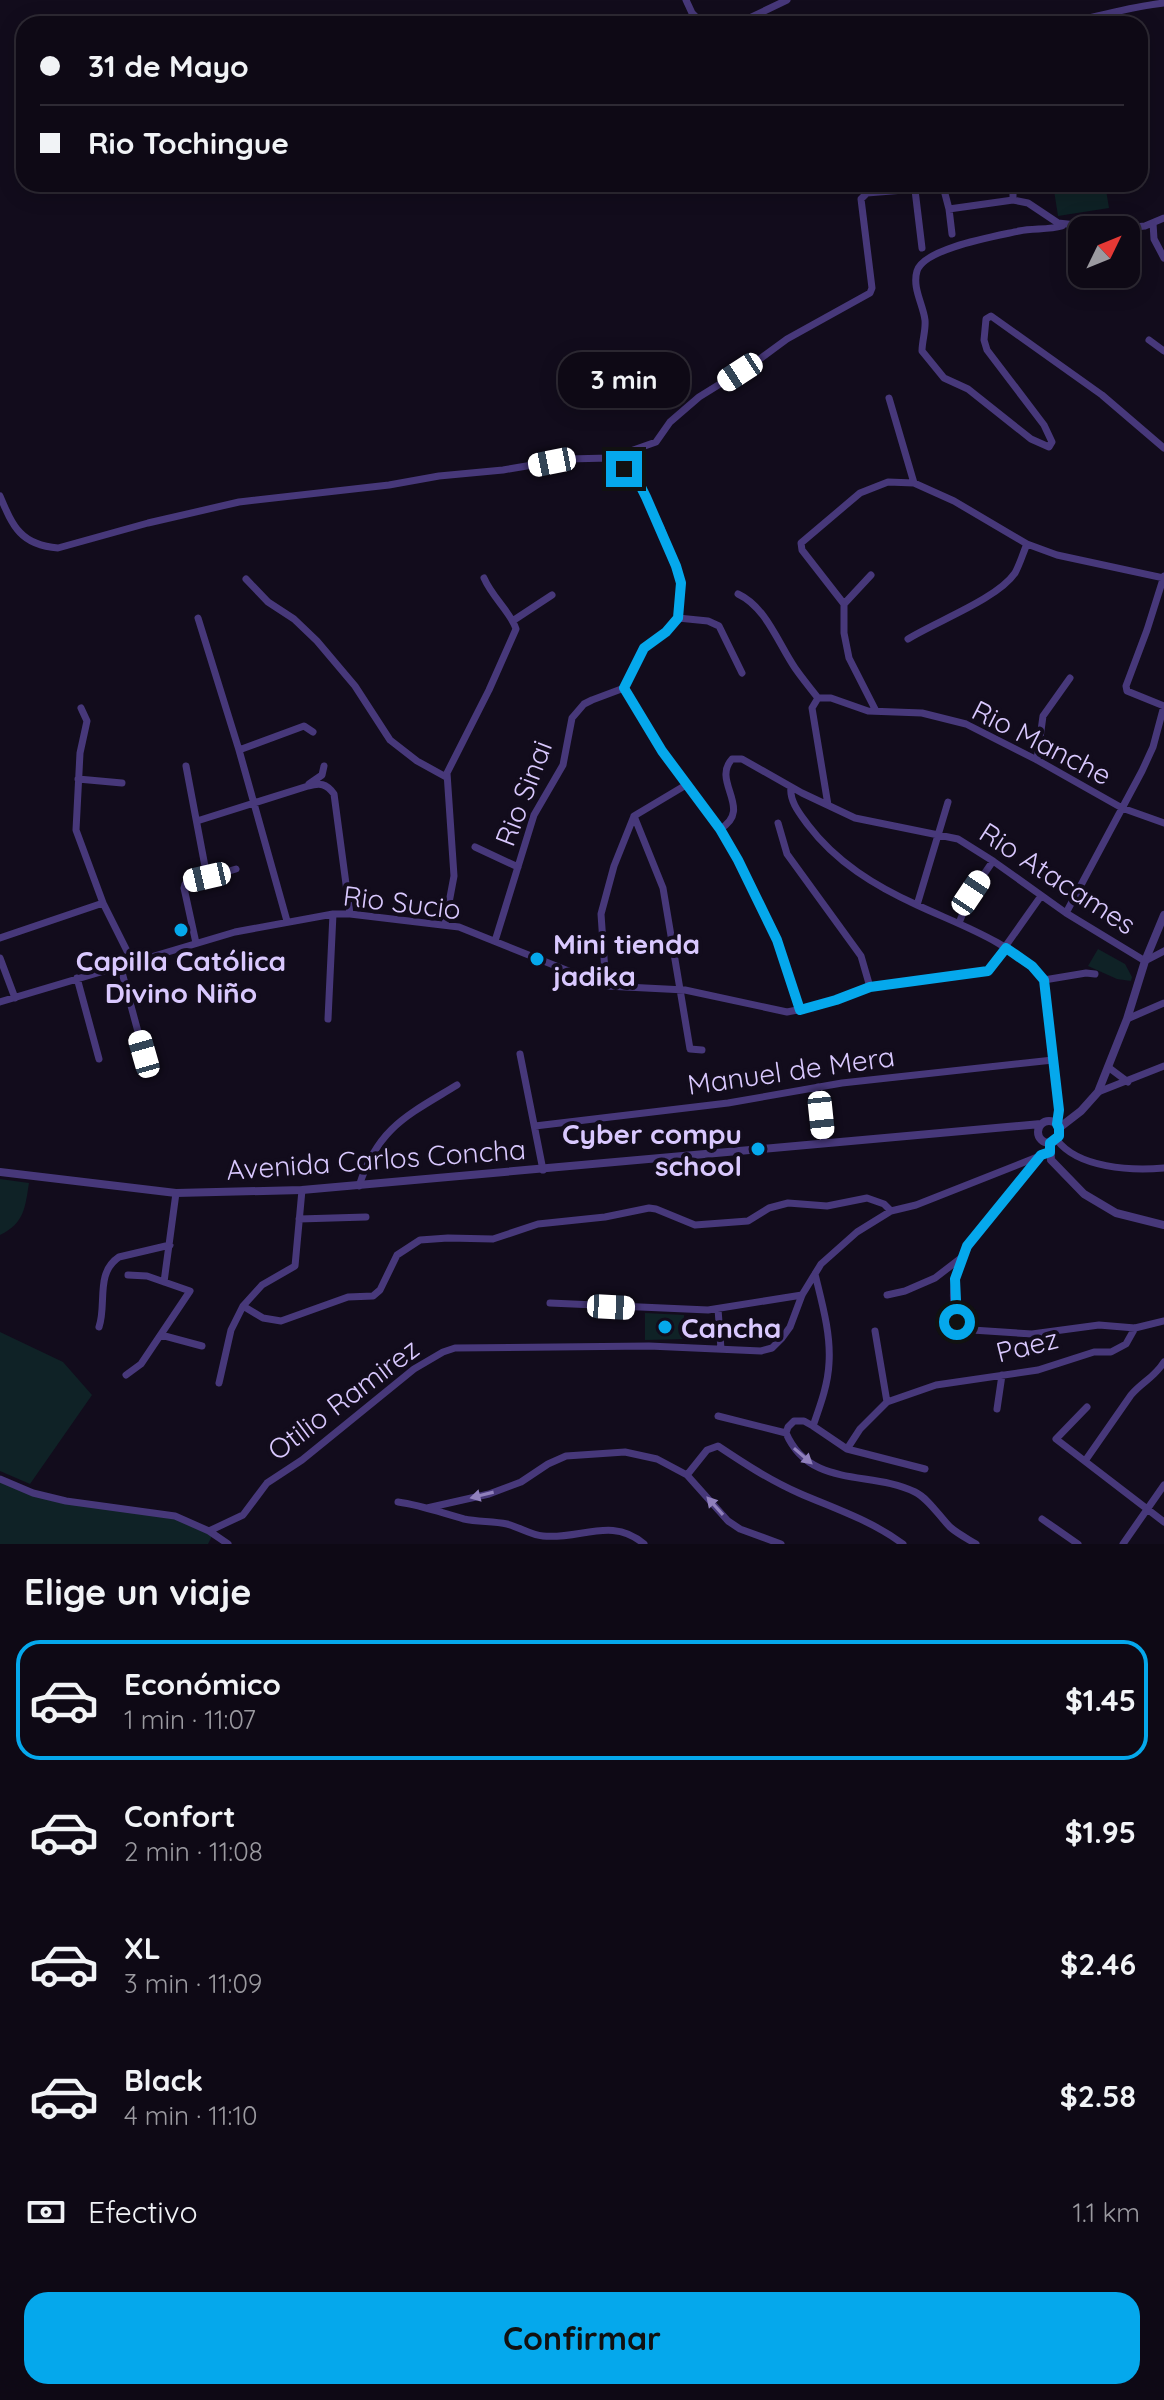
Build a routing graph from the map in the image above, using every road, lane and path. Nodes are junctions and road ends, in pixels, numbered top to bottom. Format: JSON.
{"nodes":[{"id":1,"x":787,"y":0,"type":"edge"},
{"id":2,"x":1164,"y":3,"type":"edge"},
{"id":3,"x":1110,"y":13,"type":"junction"},
{"id":4,"x":754,"y":16,"type":"edge"},
{"id":5,"x":1100,"y":16,"type":"edge"},
{"id":6,"x":1110,"y":16,"type":"edge"},
{"id":7,"x":883,"y":192,"type":"edge"},
{"id":8,"x":915,"y":192,"type":"edge"},
{"id":9,"x":943,"y":192,"type":"edge"},
{"id":10,"x":1013,"y":192,"type":"edge"},
{"id":11,"x":1013,"y":200,"type":"junction"},
{"id":12,"x":949,"y":209,"type":"junction"},
{"id":13,"x":1164,"y":218,"type":"edge"},
{"id":14,"x":1153,"y":223,"type":"junction"},
{"id":15,"x":1068,"y":224,"type":"joint"},
{"id":16,"x":1140,"y":227,"type":"edge"},
{"id":17,"x":952,"y":234,"type":"dead end"},
{"id":18,"x":922,"y":248,"type":"dead end"},
{"id":19,"x":1164,"y":258,"type":"edge"},
{"id":20,"x":1149,"y":340,"type":"dead end"},
{"id":21,"x":1164,"y":351,"type":"edge"},
{"id":22,"x":889,"y":398,"type":"dead end"},
{"id":23,"x":1164,"y":448,"type":"edge"},
{"id":24,"x":609,"y":458,"type":"junction"},
{"id":25,"x":914,"y":483,"type":"junction"},
{"id":26,"x":0,"y":496,"type":"edge"},
{"id":27,"x":1027,"y":544,"type":"junction"},
{"id":28,"x":871,"y":575,"type":"dead end"},
{"id":29,"x":1164,"y":577,"type":"edge"},
{"id":30,"x":484,"y":578,"type":"dead end"},
{"id":31,"x":246,"y":579,"type":"dead end"},
{"id":32,"x":738,"y":594,"type":"dead end"},
{"id":33,"x":552,"y":595,"type":"dead end"},
{"id":34,"x":844,"y":604,"type":"junction"},
{"id":35,"x":198,"y":618,"type":"dead end"},
{"id":36,"x":678,"y":618,"type":"junction"},
{"id":37,"x":514,"y":620,"type":"junction"},
{"id":38,"x":908,"y":639,"type":"dead end"},
{"id":39,"x":742,"y":673,"type":"dead end"},
{"id":40,"x":1070,"y":678,"type":"dead end"},
{"id":41,"x":624,"y":688,"type":"junction"},
{"id":42,"x":818,"y":698,"type":"junction"},
{"id":43,"x":1164,"y":706,"type":"edge"},
{"id":44,"x":81,"y":708,"type":"dead end"},
{"id":45,"x":876,"y":711,"type":"junction"},
{"id":46,"x":313,"y":732,"type":"dead end"},
{"id":47,"x":239,"y":750,"type":"junction"},
{"id":48,"x":1037,"y":760,"type":"junction"},
{"id":49,"x":186,"y":766,"type":"dead end"},
{"id":50,"x":324,"y":766,"type":"dead end"},
{"id":51,"x":446,"y":777,"type":"junction"},
{"id":52,"x":78,"y":779,"type":"junction"},
{"id":53,"x":122,"y":783,"type":"dead end"},
{"id":54,"x":686,"y":785,"type":"junction"},
{"id":55,"x":308,"y":786,"type":"junction"},
{"id":56,"x":791,"y":787,"type":"junction"},
{"id":57,"x":948,"y":802,"type":"dead end"},
{"id":58,"x":253,"y":804,"type":"junction"},
{"id":59,"x":828,"y":805,"type":"junction"},
{"id":60,"x":1122,"y":808,"type":"junction"},
{"id":61,"x":634,"y":816,"type":"junction"},
{"id":62,"x":197,"y":821,"type":"junction"},
{"id":63,"x":778,"y":823,"type":"dead end"},
{"id":64,"x":1164,"y":823,"type":"edge"},
{"id":65,"x":720,"y":829,"type":"junction"},
{"id":66,"x":938,"y":834,"type":"junction"},
{"id":67,"x":475,"y":847,"type":"dead end"},
{"id":68,"x":993,"y":861,"type":"junction"},
{"id":69,"x":518,"y":867,"type":"junction"},
{"id":70,"x":236,"y":869,"type":"dead end"},
{"id":71,"x":207,"y":877,"type":"junction"},
{"id":72,"x":1041,"y":896,"type":"junction"},
{"id":73,"x":103,"y":903,"type":"junction"},
{"id":74,"x":917,"y":905,"type":"junction"},
{"id":75,"x":1066,"y":913,"type":"junction"},
{"id":76,"x":333,"y":914,"type":"junction"},
{"id":77,"x":350,"y":914,"type":"junction"},
{"id":78,"x":1164,"y":915,"type":"edge"},
{"id":79,"x":287,"y":921,"type":"junction"},
{"id":80,"x":959,"y":923,"type":"junction"},
{"id":81,"x":445,"y":924,"type":"junction"},
{"id":82,"x":0,"y":938,"type":"edge"},
{"id":83,"x":495,"y":941,"type":"junction"},
{"id":84,"x":196,"y":943,"type":"junction"},
{"id":85,"x":1006,"y":948,"type":"junction"},
{"id":86,"x":1164,"y":951,"type":"edge"},
{"id":87,"x":0,"y":958,"type":"edge"},
{"id":88,"x":132,"y":961,"type":"junction"},
{"id":89,"x":1145,"y":961,"type":"junction"},
{"id":90,"x":120,"y":965,"type":"junction"},
{"id":91,"x":1095,"y":974,"type":"dead end"},
{"id":92,"x":77,"y":978,"type":"junction"},
{"id":93,"x":1044,"y":980,"type":"junction"},
{"id":94,"x":606,"y":986,"type":"junction"},
{"id":95,"x":870,"y":987,"type":"junction"},
{"id":96,"x":681,"y":990,"type":"junction"},
{"id":97,"x":15,"y":998,"type":"junction"},
{"id":98,"x":0,"y":1002,"type":"edge"},
{"id":99,"x":1164,"y":1003,"type":"edge"},
{"id":100,"x":800,"y":1010,"type":"junction"},
{"id":101,"x":328,"y":1019,"type":"dead end"},
{"id":102,"x":1127,"y":1019,"type":"junction"},
{"id":103,"x":702,"y":1050,"type":"dead end"},
{"id":104,"x":144,"y":1054,"type":"dead end"},
{"id":105,"x":520,"y":1054,"type":"dead end"},
{"id":106,"x":99,"y":1059,"type":"dead end"},
{"id":107,"x":1053,"y":1060,"type":"junction"},
{"id":108,"x":1164,"y":1066,"type":"edge"},
{"id":109,"x":1108,"y":1067,"type":"junction"},
{"id":110,"x":1128,"y":1082,"type":"junction"},
{"id":111,"x":457,"y":1085,"type":"dead end"},
{"id":112,"x":818,"y":1087,"type":"junction"},
{"id":113,"x":1098,"y":1092,"type":"junction"},
{"id":114,"x":1041,"y":1124,"type":"junction"},
{"id":115,"x":535,"y":1126,"type":"junction"},
{"id":116,"x":1058,"y":1126,"type":"junction"},
{"id":117,"x":824,"y":1142,"type":"junction"},
{"id":118,"x":1050,"y":1148,"type":"junction"},
{"id":119,"x":1164,"y":1168,"type":"edge"},
{"id":120,"x":543,"y":1170,"type":"junction"},
{"id":121,"x":0,"y":1172,"type":"edge"},
{"id":122,"x":359,"y":1186,"type":"junction"},
{"id":123,"x":302,"y":1190,"type":"junction"},
{"id":124,"x":176,"y":1193,"type":"junction"},
{"id":125,"x":891,"y":1211,"type":"junction"},
{"id":126,"x":366,"y":1217,"type":"dead end"},
{"id":127,"x":299,"y":1219,"type":"junction"},
{"id":128,"x":1164,"y":1225,"type":"edge"},
{"id":129,"x":170,"y":1245,"type":"junction"},
{"id":130,"x":961,"y":1258,"type":"junction"},
{"id":131,"x":815,"y":1274,"type":"junction"},
{"id":132,"x":128,"y":1275,"type":"dead end"},
{"id":133,"x":164,"y":1282,"type":"junction"},
{"id":134,"x":802,"y":1295,"type":"junction"},
{"id":135,"x":887,"y":1295,"type":"dead end"},
{"id":136,"x":550,"y":1303,"type":"dead end"},
{"id":137,"x":243,"y":1306,"type":"junction"},
{"id":138,"x":718,"y":1309,"type":"junction"},
{"id":139,"x":1164,"y":1321,"type":"edge"},
{"id":140,"x":99,"y":1327,"type":"dead end"},
{"id":141,"x":1135,"y":1328,"type":"junction"},
{"id":142,"x":875,"y":1331,"type":"dead end"},
{"id":143,"x":161,"y":1335,"type":"junction"},
{"id":144,"x":202,"y":1346,"type":"dead end"},
{"id":145,"x":721,"y":1349,"type":"junction"},
{"id":146,"x":1164,"y":1362,"type":"edge"},
{"id":147,"x":126,"y":1375,"type":"dead end"},
{"id":148,"x":1002,"y":1375,"type":"junction"},
{"id":149,"x":219,"y":1383,"type":"dead end"},
{"id":150,"x":887,"y":1402,"type":"junction"},
{"id":151,"x":1087,"y":1407,"type":"dead end"},
{"id":152,"x":997,"y":1409,"type":"dead end"},
{"id":153,"x":718,"y":1416,"type":"dead end"},
{"id":154,"x":813,"y":1426,"type":"junction"},
{"id":155,"x":786,"y":1433,"type":"junction"},
{"id":156,"x":847,"y":1449,"type":"junction"},
{"id":157,"x":1085,"y":1461,"type":"junction"},
{"id":158,"x":925,"y":1469,"type":"dead end"},
{"id":159,"x":687,"y":1475,"type":"junction"},
{"id":160,"x":0,"y":1479,"type":"edge"},
{"id":161,"x":1164,"y":1485,"type":"edge"},
{"id":162,"x":398,"y":1502,"type":"dead end"},
{"id":163,"x":427,"y":1508,"type":"junction"},
{"id":164,"x":1147,"y":1510,"type":"junction"},
{"id":165,"x":1042,"y":1519,"type":"dead end"},
{"id":166,"x":1164,"y":1522,"type":"edge"},
{"id":167,"x":209,"y":1531,"type":"junction"},
{"id":168,"x":228,"y":1544,"type":"edge"},
{"id":169,"x":644,"y":1544,"type":"edge"},
{"id":170,"x":781,"y":1544,"type":"edge"},
{"id":171,"x":903,"y":1544,"type":"edge"},
{"id":172,"x":976,"y":1544,"type":"edge"},
{"id":173,"x":1078,"y":1544,"type":"edge"},
{"id":174,"x":1123,"y":1544,"type":"edge"}],
"edges":[{"from":1,"to":4,"type":"street"},
{"from":2,"to":3,"type":"street"},
{"from":3,"to":5,"type":"street"},
{"from":3,"to":6,"type":"street"},
{"from":7,"to":24,"type":"street"},
{"from":8,"to":18,"type":"street"},
{"from":9,"to":12,"type":"street"},
{"from":10,"to":11,"type":"street"},
{"from":11,"to":12,"type":"street"},
{"from":11,"to":15,"type":"street"},
{"from":12,"to":17,"type":"street"},
{"from":13,"to":14,"type":"street"},
{"from":14,"to":16,"type":"street"},
{"from":14,"to":19,"type":"street"},
{"from":15,"to":23,"type":"street"},
{"from":20,"to":21,"type":"street"},
{"from":22,"to":25,"type":"street"},
{"from":24,"to":26,"type":"street"},
{"from":24,"to":36,"type":"street"},
{"from":25,"to":27,"type":"street"},
{"from":25,"to":34,"type":"street"},
{"from":27,"to":29,"type":"street"},
{"from":27,"to":38,"type":"street"},
{"from":28,"to":34,"type":"street"},
{"from":29,"to":43,"type":"street"},
{"from":30,"to":37,"type":"street"},
{"from":31,"to":51,"type":"street"},
{"from":32,"to":42,"type":"street"},
{"from":33,"to":37,"type":"street"},
{"from":34,"to":45,"type":"street"},
{"from":35,"to":47,"type":"street"},
{"from":36,"to":39,"type":"street"},
{"from":36,"to":41,"type":"street"},
{"from":37,"to":51,"type":"street"},
{"from":40,"to":48,"type":"street"},
{"from":41,"to":54,"type":"street"},
{"from":41,"to":69,"type":"street","name":"Rio Sinai"},
{"from":42,"to":45,"type":"street","name":"Rio Manche"},
{"from":42,"to":59,"type":"street"},
{"from":43,"to":60,"type":"street"},
{"from":44,"to":52,"type":"street"},
{"from":45,"to":48,"type":"street","name":"Rio Manche"},
{"from":46,"to":47,"type":"street"},
{"from":47,"to":58,"type":"street"},
{"from":48,"to":60,"type":"street","name":"Rio Manche"},
{"from":49,"to":62,"type":"street"},
{"from":50,"to":55,"type":"street"},
{"from":51,"to":81,"type":"street"},
{"from":52,"to":53,"type":"street"},
{"from":52,"to":73,"type":"street"},
{"from":54,"to":61,"type":"street"},
{"from":54,"to":65,"type":"street"},
{"from":55,"to":58,"type":"street"},
{"from":55,"to":77,"type":"street"},
{"from":56,"to":59,"type":"street","name":"Rio Atacames"},
{"from":56,"to":65,"type":"street","name":"Rio Atacames"},
{"from":56,"to":74,"type":"street"},
{"from":57,"to":66,"type":"street"},
{"from":58,"to":62,"type":"street"},
{"from":58,"to":79,"type":"street"},
{"from":59,"to":66,"type":"street","name":"Rio Atacames"},
{"from":60,"to":64,"type":"street","name":"Rio Manche"},
{"from":60,"to":75,"type":"street"},
{"from":61,"to":94,"type":"street"},
{"from":61,"to":96,"type":"street"},
{"from":62,"to":71,"type":"street"},
{"from":63,"to":95,"type":"street"},
{"from":65,"to":100,"type":"street"},
{"from":66,"to":68,"type":"street","name":"Rio Atacames"},
{"from":66,"to":74,"type":"street"},
{"from":67,"to":69,"type":"street"},
{"from":68,"to":72,"type":"street","name":"Rio Atacames"},
{"from":68,"to":80,"type":"street"},
{"from":69,"to":83,"type":"street","name":"Rio Sinai"},
{"from":70,"to":71,"type":"street"},
{"from":71,"to":84,"type":"street"},
{"from":72,"to":75,"type":"street","name":"Rio Atacames"},
{"from":72,"to":85,"type":"street","name":"Rio Sucio"},
{"from":73,"to":82,"type":"street"},
{"from":73,"to":88,"type":"street"},
{"from":74,"to":80,"type":"street"},
{"from":75,"to":89,"type":"street","name":"Rio Atacames"},
{"from":76,"to":77,"type":"street","name":"Rio Sucio"},
{"from":76,"to":79,"type":"street","name":"Rio Sucio"},
{"from":76,"to":101,"type":"street"},
{"from":77,"to":81,"type":"street","name":"Rio Sucio"},
{"from":78,"to":89,"type":"street"},
{"from":79,"to":84,"type":"street","name":"Rio Sucio"},
{"from":80,"to":85,"type":"street"},
{"from":81,"to":83,"type":"street","name":"Rio Sucio"},
{"from":83,"to":94,"type":"street","name":"Rio Sucio"},
{"from":84,"to":88,"type":"street","name":"Rio Sucio"},
{"from":85,"to":93,"type":"street"},
{"from":85,"to":95,"type":"street","name":"Rio Sucio"},
{"from":86,"to":89,"type":"street","name":"Rio Atacames"},
{"from":87,"to":97,"type":"street"},
{"from":88,"to":90,"type":"street","name":"Rio Sucio"},
{"from":89,"to":102,"type":"street"},
{"from":90,"to":92,"type":"street","name":"Rio Sucio"},
{"from":90,"to":104,"type":"street"},
{"from":91,"to":93,"type":"street"},
{"from":92,"to":97,"type":"street","name":"Rio Sucio"},
{"from":92,"to":106,"type":"street"},
{"from":93,"to":107,"type":"street"},
{"from":94,"to":96,"type":"street","name":"Rio Sucio"},
{"from":95,"to":100,"type":"street","name":"Rio Sucio"},
{"from":96,"to":100,"type":"street","name":"Rio Sucio"},
{"from":96,"to":103,"type":"street"},
{"from":97,"to":98,"type":"street","name":"Rio Sucio"},
{"from":99,"to":102,"type":"street"},
{"from":102,"to":109,"type":"street"},
{"from":105,"to":115,"type":"street"},
{"from":107,"to":112,"type":"street","name":"Manuel de Mera"},
{"from":107,"to":116,"type":"street"},
{"from":108,"to":110,"type":"street"},
{"from":109,"to":110,"type":"street"},
{"from":109,"to":113,"type":"street"},
{"from":110,"to":113,"type":"street"},
{"from":111,"to":122,"type":"street"},
{"from":112,"to":115,"type":"street","name":"Manuel de Mera"},
{"from":112,"to":117,"type":"street"},
{"from":113,"to":116,"type":"street"},
{"from":114,"to":116,"type":"street"},
{"from":114,"to":117,"type":"street","name":"Avenida Carlos Concha"},
{"from":114,"to":118,"type":"street"},
{"from":115,"to":120,"type":"street"},
{"from":116,"to":118,"type":"street"},
{"from":117,"to":120,"type":"street","name":"Avenida Carlos Concha"},
{"from":118,"to":119,"type":"street"},
{"from":118,"to":125,"type":"street","name":"Otilio Ramirez"},
{"from":118,"to":128,"type":"street"},
{"from":118,"to":130,"type":"street"},
{"from":120,"to":122,"type":"street","name":"Avenida Carlos Concha"},
{"from":121,"to":124,"type":"street","name":"Avenida Carlos Concha"},
{"from":122,"to":123,"type":"street","name":"Avenida Carlos Concha"},
{"from":123,"to":124,"type":"street","name":"Avenida Carlos Concha"},
{"from":123,"to":127,"type":"street"},
{"from":124,"to":129,"type":"street"},
{"from":125,"to":131,"type":"street","name":"Otilio Ramirez"},
{"from":125,"to":137,"type":"street"},
{"from":126,"to":127,"type":"street"},
{"from":127,"to":137,"type":"street"},
{"from":129,"to":133,"type":"street"},
{"from":129,"to":140,"type":"street"},
{"from":130,"to":135,"type":"street"},
{"from":130,"to":141,"type":"street"},
{"from":131,"to":134,"type":"street","name":"Otilio Ramirez"},
{"from":131,"to":154,"type":"street"},
{"from":132,"to":133,"type":"street"},
{"from":133,"to":143,"type":"street"},
{"from":134,"to":138,"type":"street"},
{"from":134,"to":145,"type":"street","name":"Otilio Ramirez"},
{"from":136,"to":138,"type":"street"},
{"from":137,"to":149,"type":"street"},
{"from":138,"to":145,"type":"street"},
{"from":139,"to":141,"type":"street"},
{"from":141,"to":148,"type":"street","name":"Paez"},
{"from":142,"to":150,"type":"street"},
{"from":143,"to":144,"type":"street"},
{"from":143,"to":147,"type":"street"},
{"from":145,"to":167,"type":"street","name":"Otilio Ramirez"},
{"from":146,"to":157,"type":"street"},
{"from":148,"to":150,"type":"street","name":"Paez"},
{"from":148,"to":152,"type":"street"},
{"from":150,"to":156,"type":"street","name":"Paez"},
{"from":151,"to":157,"type":"street"},
{"from":153,"to":155,"type":"street"},
{"from":154,"to":155,"type":"street"},
{"from":154,"to":156,"type":"street"},
{"from":155,"to":172,"type":"street","one_way":true},
{"from":156,"to":158,"type":"street"},
{"from":157,"to":164,"type":"street"},
{"from":159,"to":163,"type":"street","one_way":true},
{"from":170,"to":159,"type":"street","one_way":true},
{"from":159,"to":171,"type":"street"},
{"from":160,"to":167,"type":"street"},
{"from":161,"to":164,"type":"street"},
{"from":162,"to":163,"type":"street"},
{"from":163,"to":169,"type":"street"},
{"from":164,"to":166,"type":"street"},
{"from":164,"to":174,"type":"street"},
{"from":165,"to":173,"type":"street"},
{"from":167,"to":168,"type":"street"}]}
